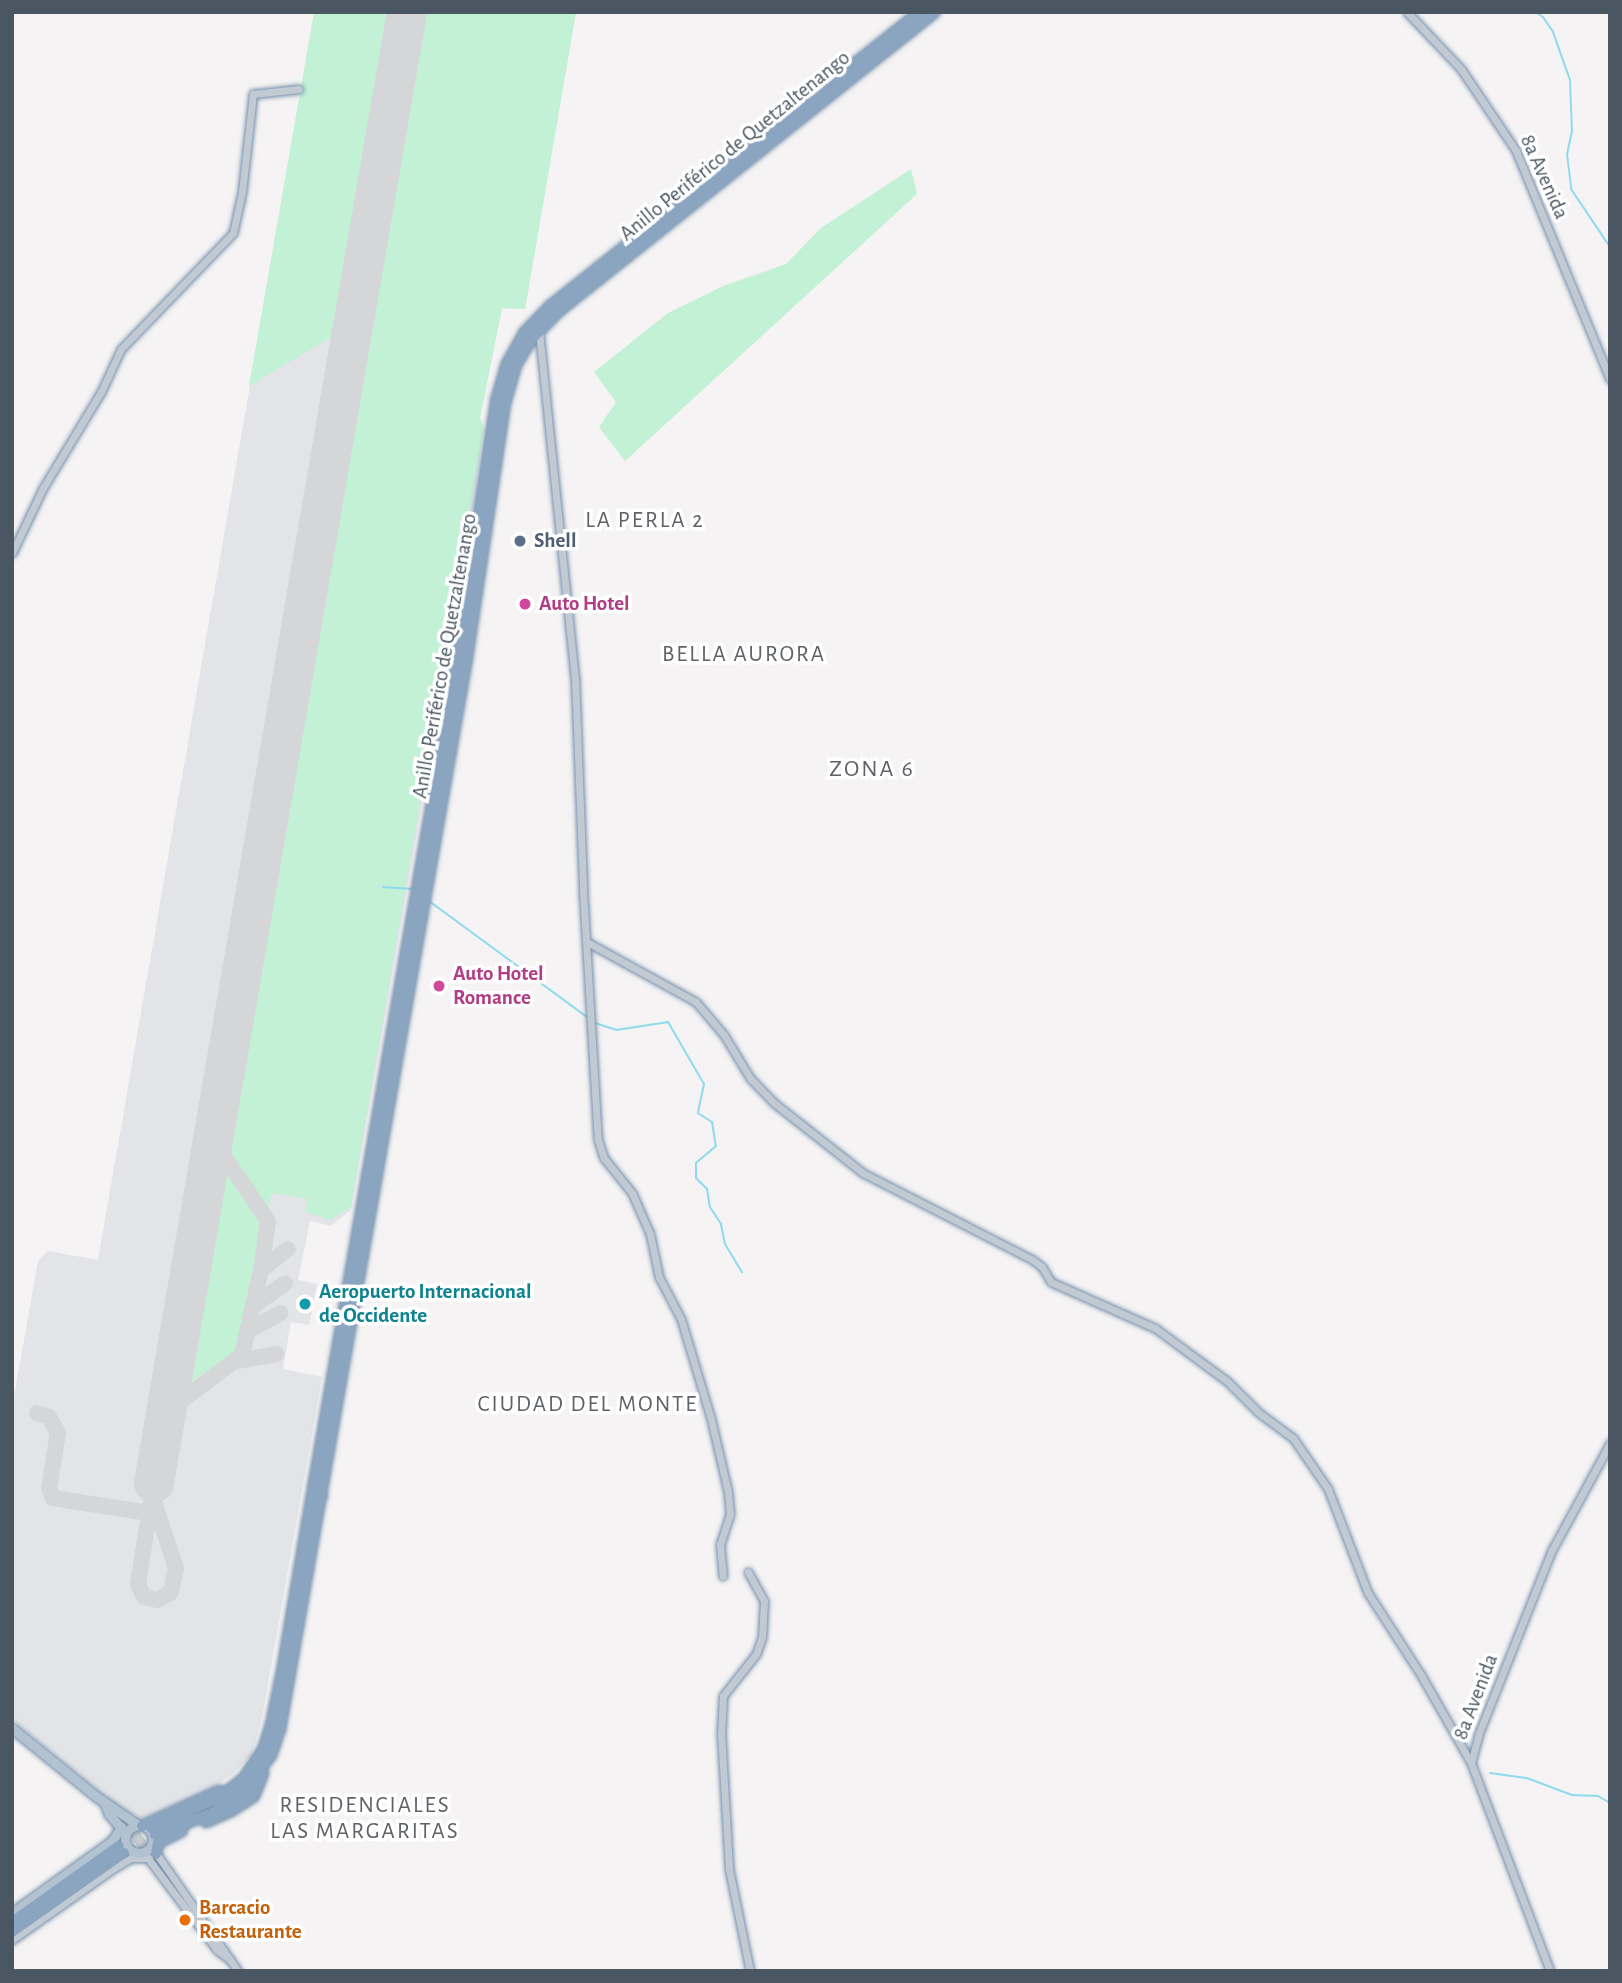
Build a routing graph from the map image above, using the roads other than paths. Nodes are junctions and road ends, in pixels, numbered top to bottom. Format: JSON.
{"nodes":[{"id":1,"x":919,"y":12,"type":"edge"},
{"id":2,"x":935,"y":12,"type":"edge"},
{"id":3,"x":1407,"y":12,"type":"edge"},
{"id":4,"x":883,"y":42,"type":"junction"},
{"id":5,"x":299,"y":89,"type":"dead end"},
{"id":6,"x":826,"y":99,"type":"junction"},
{"id":7,"x":780,"y":124,"type":"junction"},
{"id":8,"x":657,"y":233,"type":"junction"},
{"id":9,"x":616,"y":254,"type":"junction"},
{"id":10,"x":539,"y":330,"type":"junction"},
{"id":11,"x":1610,"y":379,"type":"edge"},
{"id":12,"x":12,"y":553,"type":"edge"},
{"id":13,"x":470,"y":578,"type":"junction"},
{"id":14,"x":469,"y":644,"type":"junction"},
{"id":15,"x":420,"y":893,"type":"junction"},
{"id":16,"x":587,"y":942,"type":"junction"},
{"id":17,"x":324,"y":1429,"type":"junction"},
{"id":18,"x":1610,"y":1443,"type":"edge"},
{"id":19,"x":314,"y":1484,"type":"junction"},
{"id":20,"x":322,"y":1496,"type":"junction"},
{"id":21,"x":748,"y":1572,"type":"dead end"},
{"id":22,"x":723,"y":1576,"type":"dead end"},
{"id":23,"x":12,"y":1728,"type":"edge"},
{"id":24,"x":1471,"y":1763,"type":"junction"},
{"id":25,"x":265,"y":1764,"type":"junction"},
{"id":26,"x":105,"y":1802,"type":"junction"},
{"id":27,"x":146,"y":1829,"type":"junction"},
{"id":28,"x":122,"y":1841,"type":"junction"},
{"id":29,"x":149,"y":1853,"type":"junction"},
{"id":30,"x":12,"y":1913,"type":"edge"},
{"id":31,"x":12,"y":1922,"type":"edge"},
{"id":32,"x":12,"y":1932,"type":"edge"},
{"id":33,"x":12,"y":1940,"type":"edge"},
{"id":34,"x":238,"y":1971,"type":"edge"},
{"id":35,"x":750,"y":1971,"type":"edge"},
{"id":36,"x":1550,"y":1971,"type":"edge"}],
"edges":[{"from":1,"to":4,"type":"highway","name":"Anillo Periférico de Quetzaltenango"},
{"from":2,"to":6,"type":"highway","name":"Anillo Periférico de Quetzaltenango"},
{"from":3,"to":11,"type":"street","name":"8a Avenida"},
{"from":4,"to":6,"type":"highway"},
{"from":4,"to":7,"type":"highway","name":"Anillo Periférico de Quetzaltenango"},
{"from":5,"to":12,"type":"street"},
{"from":6,"to":8,"type":"highway","name":"Anillo Periférico de Quetzaltenango"},
{"from":7,"to":8,"type":"highway"},
{"from":7,"to":9,"type":"highway","name":"Anillo Periférico de Quetzaltenango"},
{"from":8,"to":10,"type":"highway","name":"Anillo Periférico de Quetzaltenango"},
{"from":9,"to":10,"type":"highway"},
{"from":9,"to":13,"type":"highway","name":"Anillo Periférico de Quetzaltenango"},
{"from":10,"to":14,"type":"highway","name":"Anillo Periférico de Quetzaltenango"},
{"from":10,"to":16,"type":"street"},
{"from":13,"to":14,"type":"highway"},
{"from":13,"to":15,"type":"highway","name":"Anillo Periférico de Quetzaltenango"},
{"from":14,"to":15,"type":"highway","name":"Anillo Periférico de Quetzaltenango"},
{"from":15,"to":17,"type":"highway","name":"Anillo Periférico de Quetzaltenango"},
{"from":15,"to":20,"type":"highway","name":"Anillo Periférico de Quetzaltenango"},
{"from":16,"to":22,"type":"street"},
{"from":16,"to":24,"type":"street"},
{"from":17,"to":19,"type":"highway","name":"Anillo Periférico de Quetzaltenango"},
{"from":17,"to":20,"type":"highway"},
{"from":18,"to":24,"type":"street","name":"8a Avenida"},
{"from":19,"to":20,"type":"highway"},
{"from":19,"to":27,"type":"highway","name":"Anillo Periférico de Quetzaltenango"},
{"from":20,"to":25,"type":"highway","name":"Anillo Periférico de Quetzaltenango"},
{"from":21,"to":35,"type":"street"},
{"from":23,"to":26,"type":"main road"},
{"from":24,"to":36,"type":"street","name":"8a Avenida"},
{"from":25,"to":27,"type":"highway","name":"Anillo Periférico de Quetzaltenango"},
{"from":25,"to":29,"type":"highway"},
{"from":26,"to":27,"type":"main road"},
{"from":26,"to":28,"type":"main road"},
{"from":27,"to":28,"type":"main road"},
{"from":27,"to":29,"type":"main road"},
{"from":28,"to":29,"type":"main road"},
{"from":28,"to":30,"type":"main road"},
{"from":28,"to":31,"type":"highway"},
{"from":28,"to":32,"type":"highway"},
{"from":29,"to":33,"type":"street"},
{"from":29,"to":34,"type":"street"}]}
